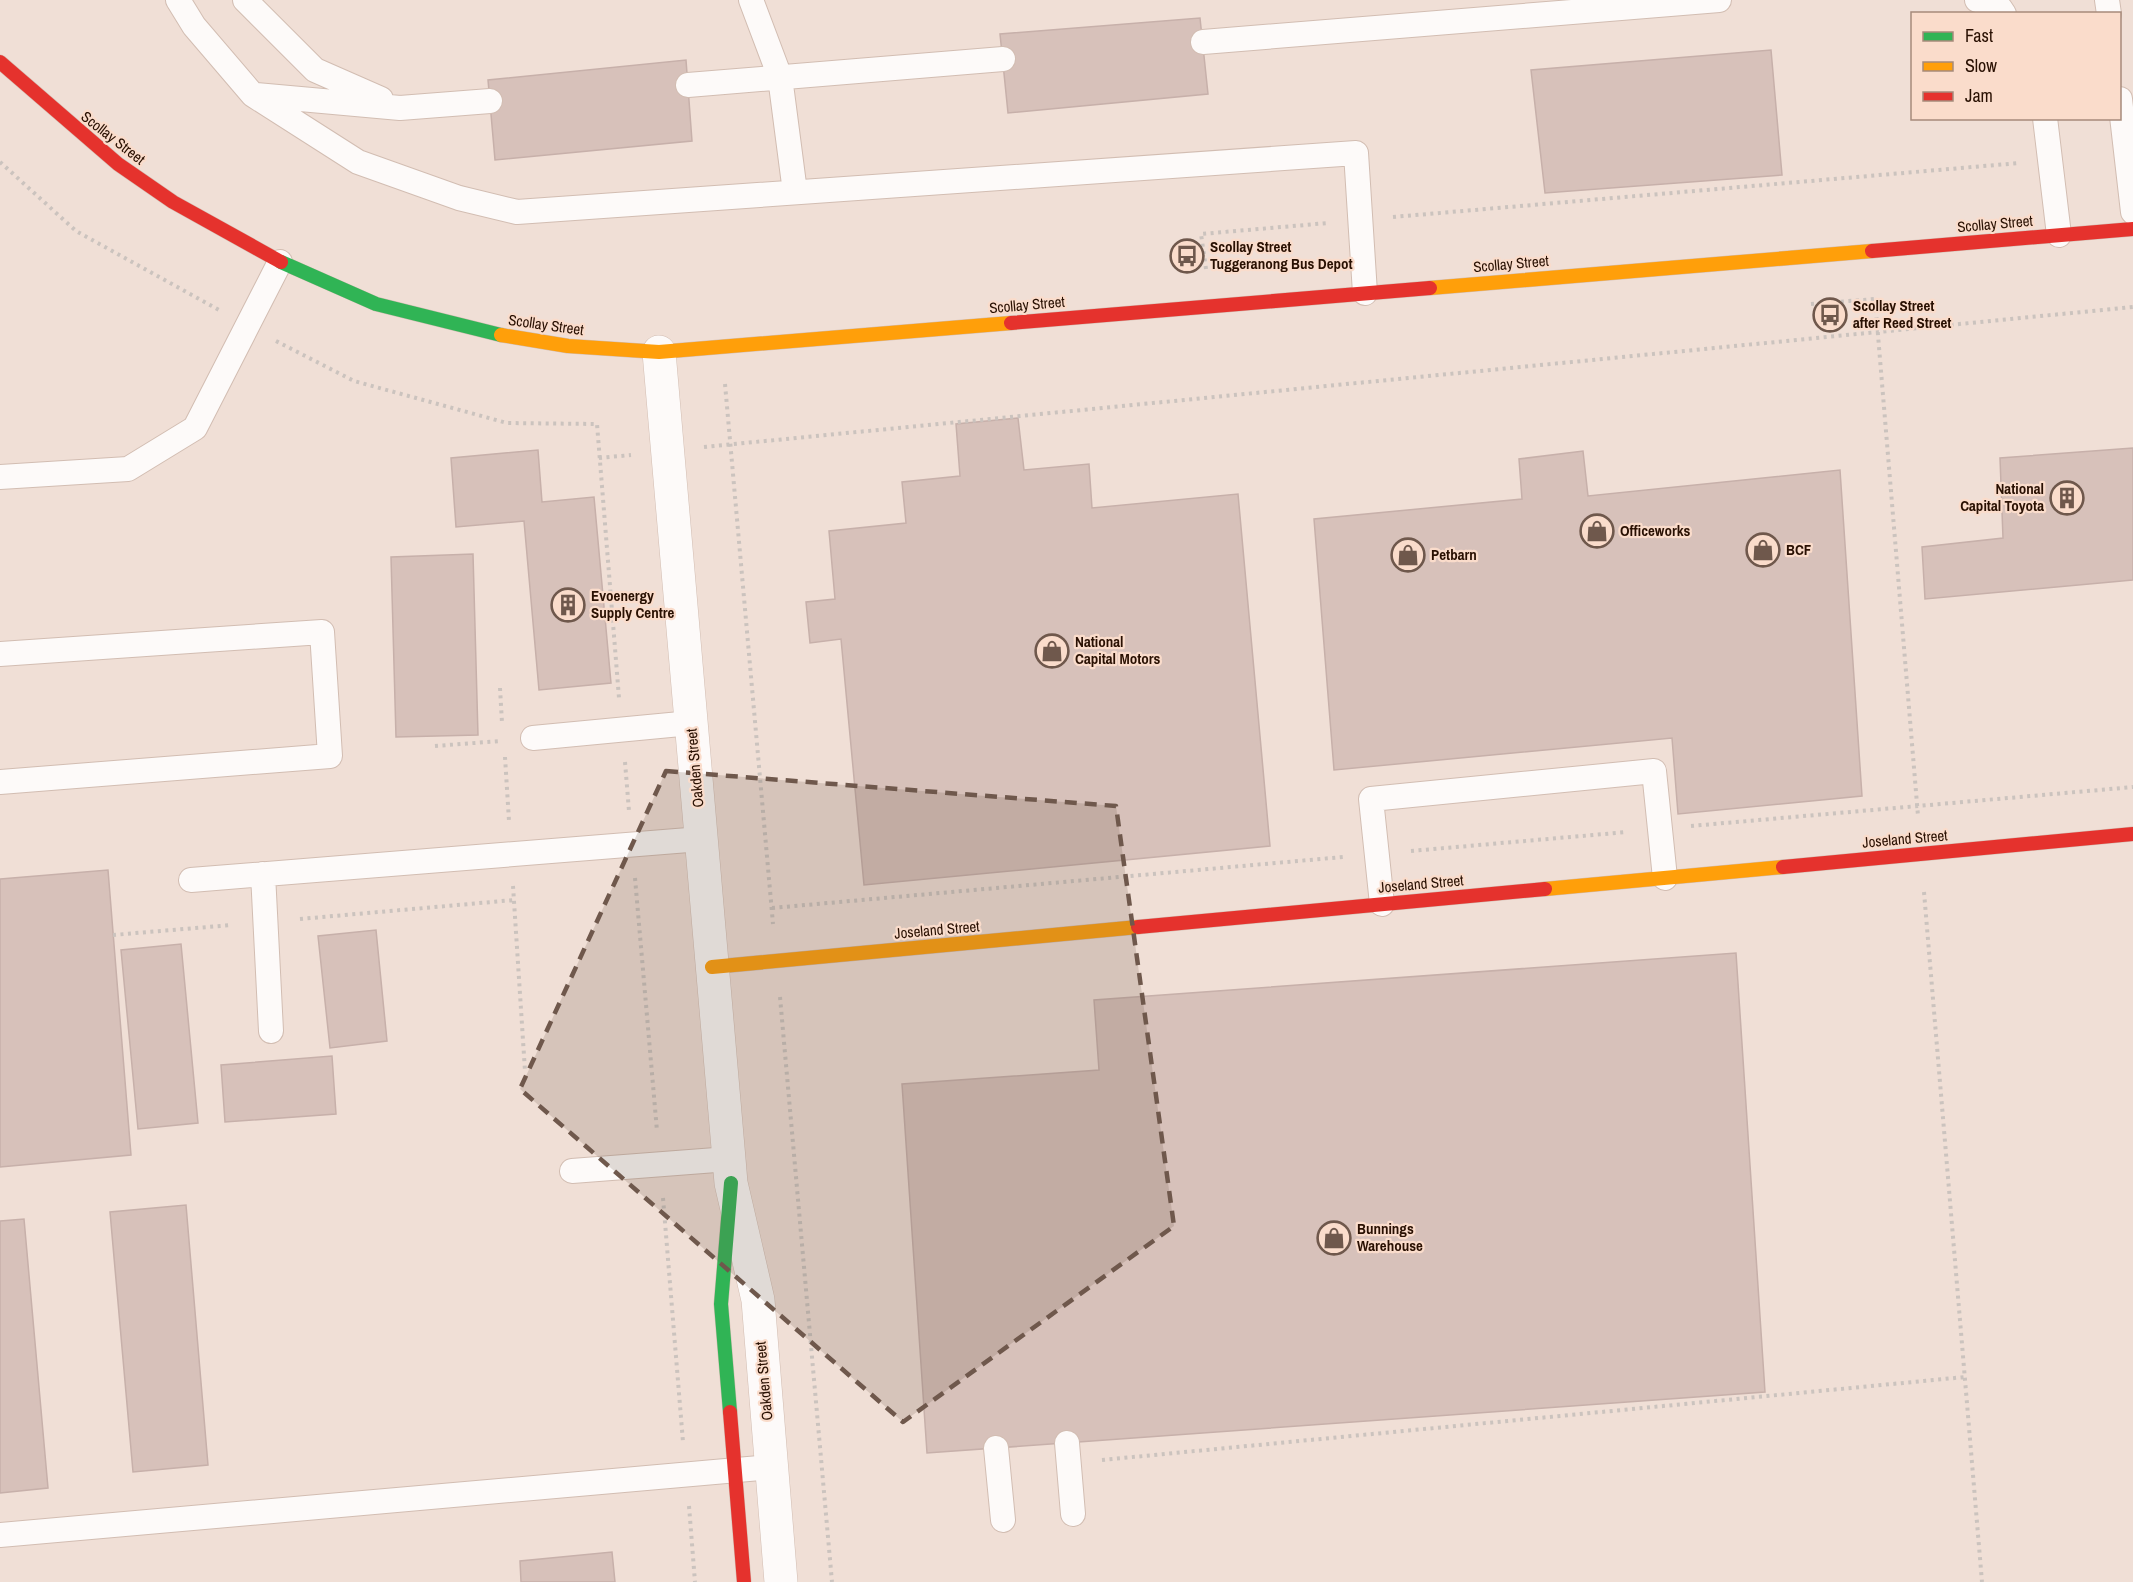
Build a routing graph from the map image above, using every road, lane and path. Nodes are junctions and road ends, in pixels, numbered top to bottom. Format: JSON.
{"nodes":[{"id":1,"x":177,"y":0,"type":"edge"},
{"id":2,"x":245,"y":0,"type":"edge"},
{"id":3,"x":751,"y":0,"type":"edge"},
{"id":4,"x":1719,"y":0,"type":"edge"},
{"id":5,"x":1977,"y":0,"type":"edge"},
{"id":6,"x":2003,"y":12,"type":"edge"},
{"id":7,"x":1203,"y":42,"type":"dead end"},
{"id":8,"x":1003,"y":58,"type":"dead end"},
{"id":9,"x":0,"y":62,"type":"edge"},
{"id":10,"x":780,"y":77,"type":"junction"},
{"id":11,"x":688,"y":84,"type":"dead end"},
{"id":12,"x":253,"y":94,"type":"junction"},
{"id":13,"x":490,"y":101,"type":"dead end"},
{"id":14,"x":400,"y":108,"type":"junction"},
{"id":15,"x":2121,"y":108,"type":"edge"},
{"id":16,"x":2045,"y":120,"type":"edge"},
{"id":17,"x":2050,"y":160,"type":"junction"},
{"id":18,"x":795,"y":192,"type":"junction"},
{"id":19,"x":2133,"y":212,"type":"edge"},
{"id":20,"x":1360,"y":220,"type":"junction"},
{"id":21,"x":2133,"y":229,"type":"edge"},
{"id":22,"x":2059,"y":235,"type":"junction"},
{"id":23,"x":280,"y":262,"type":"junction"},
{"id":24,"x":1365,"y":293,"type":"junction"},
{"id":25,"x":1810,"y":304,"type":"dead end"},
{"id":26,"x":1211,"y":306,"type":"junction"},
{"id":27,"x":2133,"y":307,"type":"edge"},
{"id":28,"x":1878,"y":332,"type":"junction"},
{"id":29,"x":659,"y":352,"type":"junction"},
{"id":30,"x":597,"y":424,"type":"dead end"},
{"id":31,"x":667,"y":451,"type":"junction"},
{"id":32,"x":599,"y":458,"type":"junction"},
{"id":33,"x":0,"y":477,"type":"edge"},
{"id":34,"x":0,"y":654,"type":"edge"},
{"id":35,"x":691,"y":723,"type":"junction"},
{"id":36,"x":622,"y":730,"type":"junction"},
{"id":37,"x":533,"y":738,"type":"joint"},
{"id":38,"x":435,"y":746,"type":"dead end"},
{"id":39,"x":0,"y":782,"type":"edge"},
{"id":40,"x":2133,"y":787,"type":"edge"},
{"id":41,"x":1917,"y":806,"type":"junction"},
{"id":42,"x":1660,"y":829,"type":"junction"},
{"id":43,"x":2133,"y":834,"type":"edge"},
{"id":44,"x":701,"y":839,"type":"junction"},
{"id":45,"x":632,"y":844,"type":"junction"},
{"id":46,"x":1377,"y":854,"type":"junction"},
{"id":47,"x":1921,"y":854,"type":"junction"},
{"id":48,"x":263,"y":874,"type":"junction"},
{"id":49,"x":1665,"y":878,"type":"junction"},
{"id":50,"x":191,"y":880,"type":"dead end"},
{"id":51,"x":514,"y":900,"type":"dead end"},
{"id":52,"x":1382,"y":904,"type":"junction"},
{"id":53,"x":772,"y":908,"type":"dead end"},
{"id":54,"x":266,"y":922,"type":"junction"},
{"id":55,"x":113,"y":935,"type":"dead end"},
{"id":56,"x":712,"y":967,"type":"junction"},
{"id":57,"x":271,"y":1030,"type":"dead end"},
{"id":58,"x":660,"y":1164,"type":"junction"},
{"id":59,"x":572,"y":1171,"type":"dead end"},
{"id":60,"x":730,"y":1171,"type":"junction"},
{"id":61,"x":1965,"y":1377,"type":"junction"},
{"id":62,"x":996,"y":1448,"type":"dead end"},
{"id":63,"x":1068,"y":1453,"type":"joint"},
{"id":64,"x":771,"y":1467,"type":"junction"},
{"id":65,"x":734,"y":1470,"type":"junction"},
{"id":66,"x":686,"y":1474,"type":"junction"},
{"id":67,"x":1072,"y":1514,"type":"dead end"},
{"id":68,"x":1003,"y":1520,"type":"dead end"},
{"id":69,"x":0,"y":1535,"type":"edge"},
{"id":70,"x":695,"y":1582,"type":"edge"},
{"id":71,"x":744,"y":1582,"type":"edge"},
{"id":72,"x":781,"y":1582,"type":"edge"},
{"id":73,"x":1982,"y":1582,"type":"edge"}],
"edges":[{"from":1,"to":12,"type":"lane"},
{"from":2,"to":14,"type":"lane"},
{"from":3,"to":10,"type":"lane"},
{"from":4,"to":7,"type":"lane"},
{"from":5,"to":6,"type":"lane"},
{"from":8,"to":10,"type":"lane"},
{"from":9,"to":23,"type":"street","name":"Scollay Street"},
{"from":10,"to":11,"type":"lane"},
{"from":10,"to":18,"type":"lane"},
{"from":12,"to":14,"type":"lane"},
{"from":12,"to":18,"type":"lane"},
{"from":13,"to":14,"type":"lane"},
{"from":15,"to":19,"type":"lane"},
{"from":16,"to":17,"type":"lane"},
{"from":17,"to":20,"type":"path"},
{"from":17,"to":22,"type":"lane"},
{"from":18,"to":20,"type":"lane"},
{"from":20,"to":24,"type":"lane"},
{"from":20,"to":26,"type":"path"},
{"from":21,"to":22,"type":"street","name":"Scollay Street"},
{"from":22,"to":24,"type":"street","name":"Scollay Street"},
{"from":23,"to":29,"type":"street","name":"Scollay Street"},
{"from":23,"to":33,"type":"lane"},
{"from":24,"to":26,"type":"street","name":"Scollay Street"},
{"from":25,"to":28,"type":"path"},
{"from":26,"to":29,"type":"street","name":"Scollay Street"},
{"from":27,"to":28,"type":"path"},
{"from":28,"to":31,"type":"path"},
{"from":28,"to":41,"type":"path"},
{"from":29,"to":31,"type":"street","name":"Oakden Street"},
{"from":30,"to":32,"type":"path"},
{"from":31,"to":32,"type":"path"},
{"from":31,"to":35,"type":"street","name":"Oakden Street"},
{"from":32,"to":36,"type":"path"},
{"from":34,"to":39,"type":"lane"},
{"from":35,"to":36,"type":"lane"},
{"from":35,"to":44,"type":"street","name":"Oakden Street"},
{"from":36,"to":37,"type":"lane"},
{"from":36,"to":45,"type":"path"},
{"from":37,"to":38,"type":"path"},
{"from":40,"to":41,"type":"path"},
{"from":41,"to":42,"type":"path"},
{"from":41,"to":47,"type":"path"},
{"from":42,"to":46,"type":"path"},
{"from":42,"to":46,"type":"lane"},
{"from":42,"to":49,"type":"lane"},
{"from":43,"to":47,"type":"street","name":"Joseland Street"},
{"from":44,"to":45,"type":"lane"},
{"from":44,"to":56,"type":"street","name":"Oakden Street"},
{"from":45,"to":48,"type":"lane"},
{"from":45,"to":58,"type":"path"},
{"from":46,"to":52,"type":"lane"},
{"from":46,"to":53,"type":"path"},
{"from":47,"to":49,"type":"street","name":"Joseland Street"},
{"from":47,"to":61,"type":"path"},
{"from":48,"to":50,"type":"lane"},
{"from":48,"to":54,"type":"lane"},
{"from":49,"to":52,"type":"street","name":"Joseland Street"},
{"from":51,"to":54,"type":"path"},
{"from":52,"to":56,"type":"street","name":"Joseland Street"},
{"from":54,"to":55,"type":"path"},
{"from":54,"to":57,"type":"lane"},
{"from":56,"to":60,"type":"street","name":"Oakden Street"},
{"from":58,"to":59,"type":"lane"},
{"from":58,"to":60,"type":"lane"},
{"from":58,"to":66,"type":"path"},
{"from":60,"to":64,"type":"street","name":"Oakden Street"},
{"from":60,"to":65,"type":"street","name":"Oakden Street"},
{"from":61,"to":63,"type":"path"},
{"from":61,"to":73,"type":"path"},
{"from":62,"to":68,"type":"lane"},
{"from":63,"to":67,"type":"lane"},
{"from":64,"to":65,"type":"lane"},
{"from":64,"to":72,"type":"street","name":"Oakden Street"},
{"from":65,"to":66,"type":"lane"},
{"from":65,"to":71,"type":"street","name":"Oakden Street"},
{"from":66,"to":69,"type":"lane"},
{"from":66,"to":70,"type":"path"}]}
